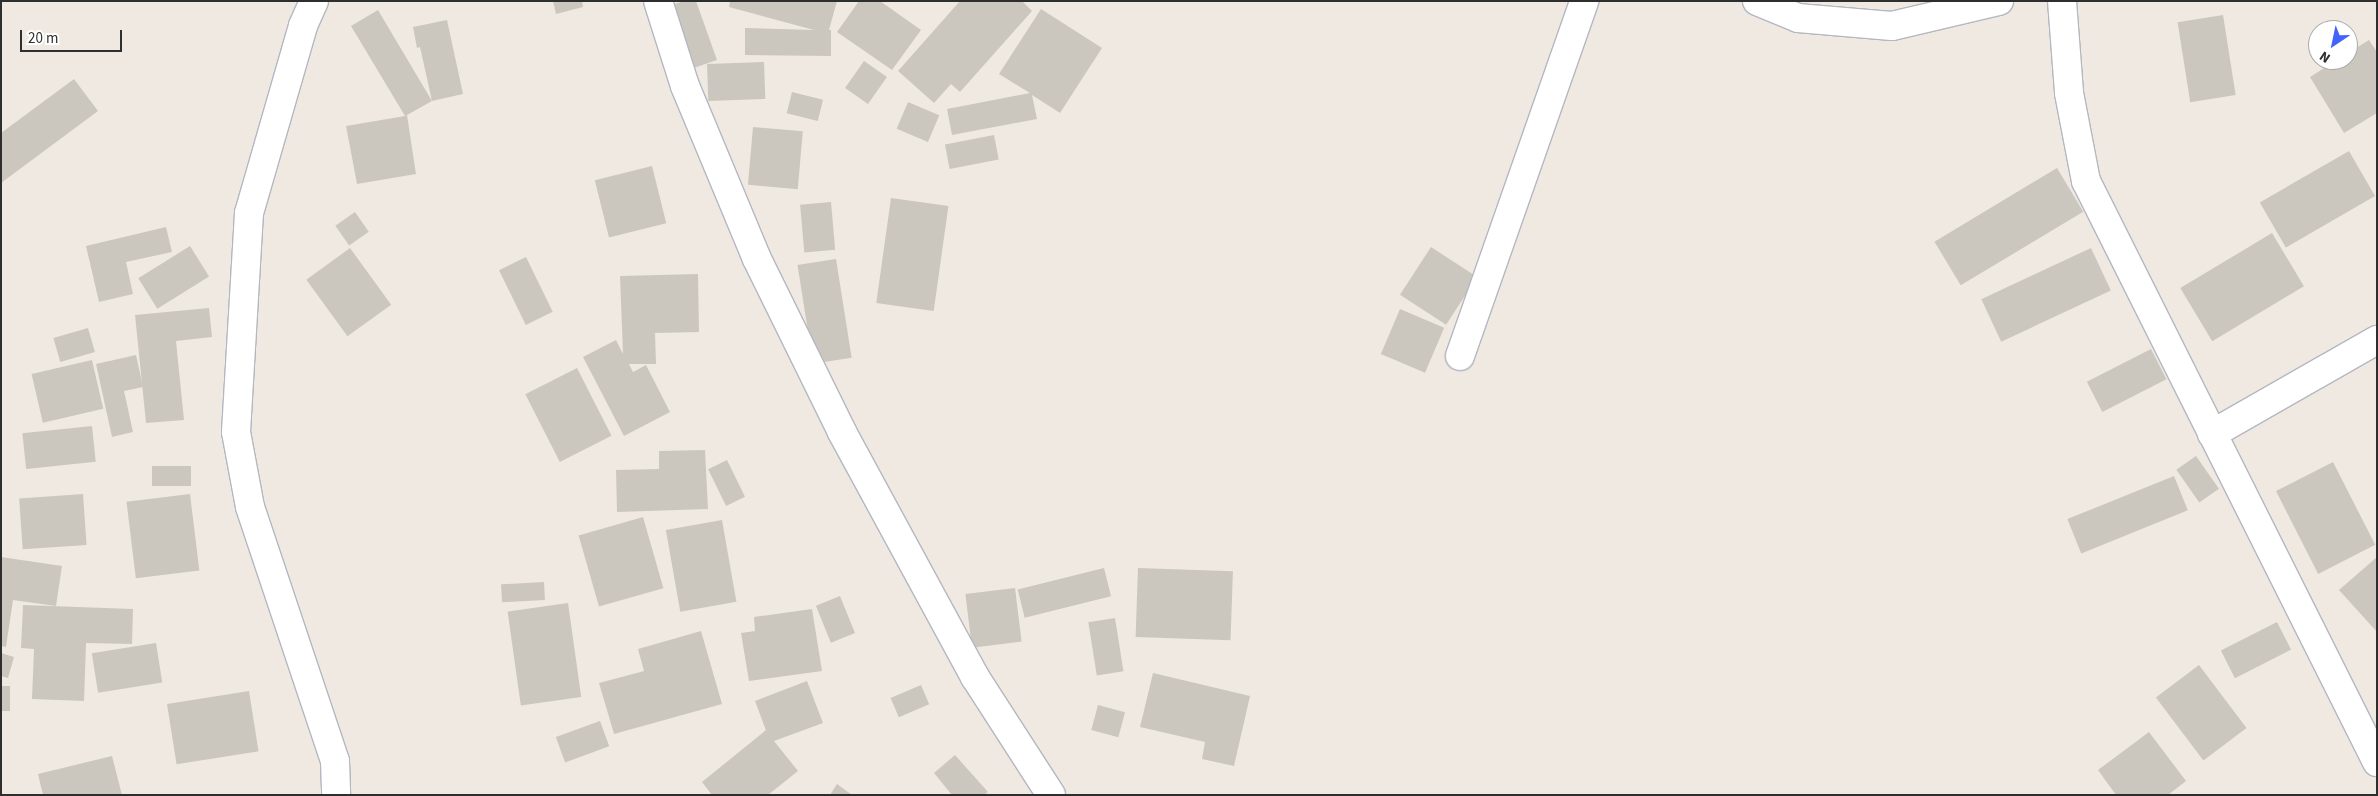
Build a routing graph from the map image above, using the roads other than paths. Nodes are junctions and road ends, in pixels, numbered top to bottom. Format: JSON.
{"nodes":[{"id":1,"x":314,"y":1,"type":"edge"},
{"id":2,"x":658,"y":1,"type":"edge"},
{"id":3,"x":1584,"y":1,"type":"edge"},
{"id":4,"x":1757,"y":1,"type":"edge"},
{"id":5,"x":1999,"y":1,"type":"edge"},
{"id":6,"x":2062,"y":1,"type":"edge"},
{"id":7,"x":2377,"y":340,"type":"edge"},
{"id":8,"x":1460,"y":356,"type":"dead end"},
{"id":9,"x":2212,"y":434,"type":"junction"},
{"id":10,"x":2377,"y":762,"type":"edge"},
{"id":11,"x":336,"y":795,"type":"edge"},
{"id":12,"x":1051,"y":795,"type":"edge"}],
"edges":[{"from":1,"to":11,"type":"street"},
{"from":2,"to":12,"type":"street"},
{"from":3,"to":8,"type":"street"},
{"from":4,"to":5,"type":"street"},
{"from":6,"to":9,"type":"street"},
{"from":7,"to":9,"type":"street"},
{"from":9,"to":10,"type":"street"}]}
